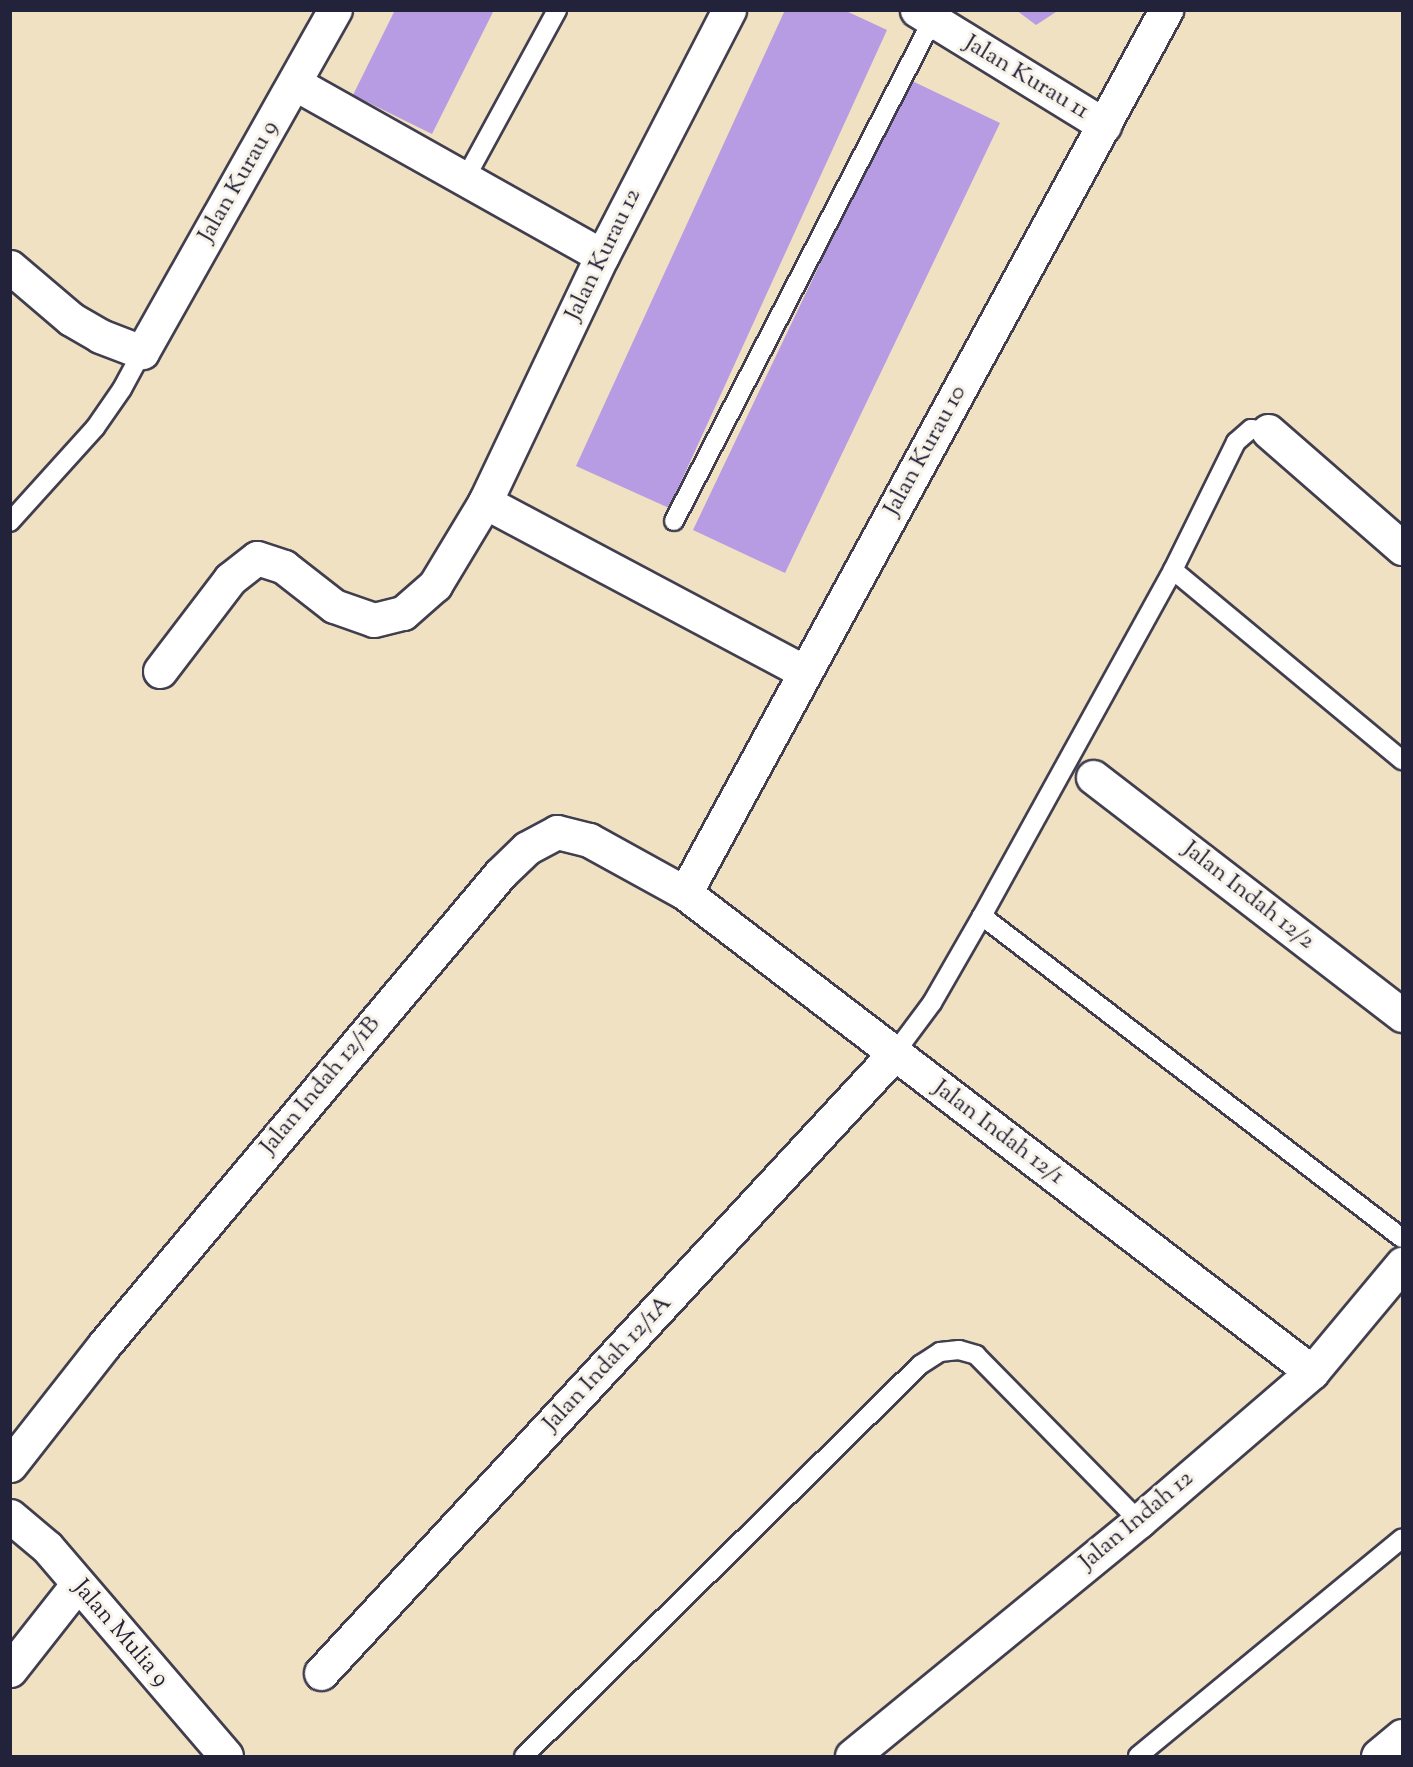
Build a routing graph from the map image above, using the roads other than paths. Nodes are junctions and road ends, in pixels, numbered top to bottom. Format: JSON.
{"nodes":[{"id":1,"x":335,"y":10,"type":"edge"},
{"id":2,"x":557,"y":10,"type":"edge"},
{"id":3,"x":729,"y":10,"type":"edge"},
{"id":4,"x":1166,"y":10,"type":"edge"},
{"id":5,"x":925,"y":16,"type":"edge"},
{"id":6,"x":296,"y":84,"type":"junction"},
{"id":7,"x":1104,"y":125,"type":"junction"},
{"id":8,"x":465,"y":179,"type":"junction"},
{"id":9,"x":602,"y":256,"type":"junction"},
{"id":10,"x":10,"y":267,"type":"edge"},
{"id":11,"x":142,"y":352,"type":"junction"},
{"id":12,"x":1268,"y":430,"type":"joint"},
{"id":13,"x":485,"y":502,"type":"junction"},
{"id":14,"x":674,"y":521,"type":"dead end"},
{"id":15,"x":10,"y":522,"type":"edge"},
{"id":16,"x":1402,"y":548,"type":"edge"},
{"id":17,"x":1173,"y":570,"type":"junction"},
{"id":18,"x":160,"y":670,"type":"dead end"},
{"id":19,"x":805,"y":672,"type":"junction"},
{"id":20,"x":1402,"y":760,"type":"edge"},
{"id":21,"x":1093,"y":777,"type":"dead end"},
{"id":22,"x":686,"y":893,"type":"junction"},
{"id":23,"x":982,"y":916,"type":"junction"},
{"id":24,"x":1402,"y":1015,"type":"edge"},
{"id":25,"x":894,"y":1054,"type":"junction"},
{"id":26,"x":1402,"y":1238,"type":"edge"},
{"id":27,"x":1402,"y":1264,"type":"edge"},
{"id":28,"x":1312,"y":1372,"type":"junction"},
{"id":29,"x":10,"y":1466,"type":"edge"},
{"id":30,"x":10,"y":1516,"type":"edge"},
{"id":31,"x":1139,"y":1521,"type":"junction"},
{"id":32,"x":1402,"y":1538,"type":"edge"},
{"id":33,"x":77,"y":1585,"type":"junction"},
{"id":34,"x":10,"y":1670,"type":"edge"},
{"id":35,"x":321,"y":1673,"type":"dead end"},
{"id":36,"x":226,"y":1756,"type":"edge"},
{"id":37,"x":524,"y":1756,"type":"edge"},
{"id":38,"x":852,"y":1756,"type":"edge"},
{"id":39,"x":1138,"y":1756,"type":"edge"}],
"edges":[{"from":1,"to":6,"type":"street","name":"Jalan Kurau 9"},
{"from":2,"to":8,"type":"lane"},
{"from":3,"to":9,"type":"street","name":"Jalan Kurau 12"},
{"from":4,"to":7,"type":"street","name":"Jalan Kurau 10"},
{"from":5,"to":7,"type":"street","name":"Jalan Kurau 11"},
{"from":5,"to":14,"type":"lane"},
{"from":6,"to":8,"type":"street"},
{"from":6,"to":11,"type":"street","name":"Jalan Kurau 9"},
{"from":7,"to":19,"type":"street","name":"Jalan Kurau 10"},
{"from":8,"to":9,"type":"street"},
{"from":9,"to":13,"type":"street","name":"Jalan Kurau 12"},
{"from":10,"to":11,"type":"street"},
{"from":11,"to":15,"type":"lane"},
{"from":12,"to":16,"type":"street"},
{"from":12,"to":17,"type":"lane"},
{"from":13,"to":18,"type":"street","name":"Jalan Kurau 12"},
{"from":13,"to":19,"type":"street"},
{"from":17,"to":20,"type":"lane"},
{"from":17,"to":23,"type":"lane"},
{"from":19,"to":22,"type":"street","name":"Jalan Kurau 10"},
{"from":21,"to":24,"type":"street","name":"Jalan Indah 12/2"},
{"from":22,"to":25,"type":"street","name":"Jalan Indah 12/1"},
{"from":22,"to":29,"type":"street","name":"Jalan Indah 12/1B"},
{"from":23,"to":25,"type":"lane"},
{"from":23,"to":26,"type":"lane"},
{"from":25,"to":28,"type":"street","name":"Jalan Indah 12/1"},
{"from":25,"to":35,"type":"street","name":"Jalan Indah 12/1A"},
{"from":27,"to":28,"type":"street","name":"Jalan Indah 12"},
{"from":28,"to":31,"type":"street","name":"Jalan Indah 12"},
{"from":30,"to":33,"type":"street","name":"Jalan Mulia 9"},
{"from":31,"to":37,"type":"lane"},
{"from":31,"to":38,"type":"street","name":"Jalan Indah 12"},
{"from":32,"to":39,"type":"lane"},
{"from":33,"to":34,"type":"street"},
{"from":33,"to":36,"type":"street","name":"Jalan Mulia 9"}]}
